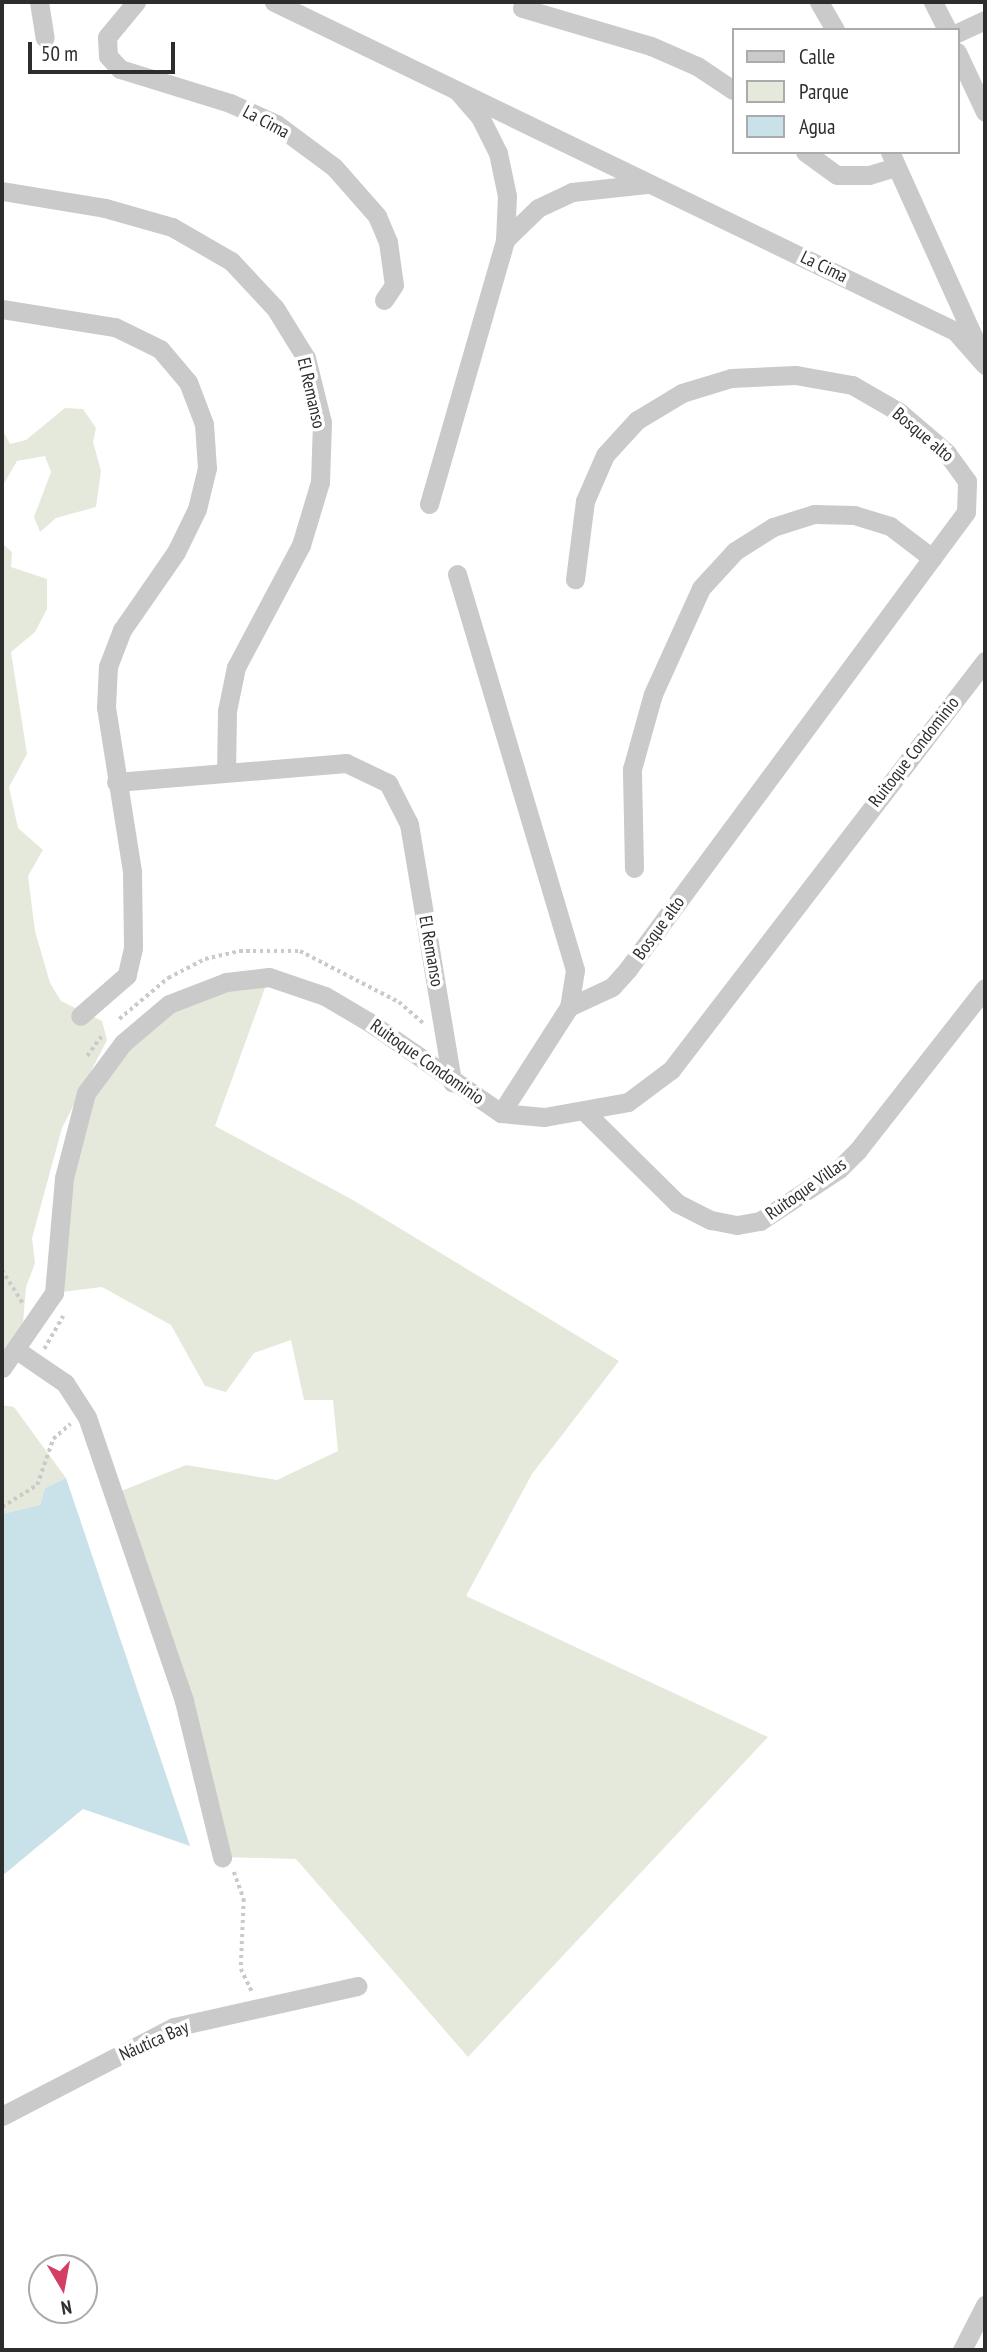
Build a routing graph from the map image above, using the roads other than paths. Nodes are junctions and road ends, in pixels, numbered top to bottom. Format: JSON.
{"nodes":[{"id":1,"x":39,"y":2,"type":"edge"},
{"id":2,"x":136,"y":2,"type":"edge"},
{"id":3,"x":274,"y":2,"type":"edge"},
{"id":4,"x":819,"y":2,"type":"edge"},
{"id":5,"x":933,"y":2,"type":"edge"},
{"id":6,"x":522,"y":8,"type":"dead end"},
{"id":7,"x":985,"y":20,"type":"edge"},
{"id":8,"x":834,"y":28,"type":"edge"},
{"id":9,"x":946,"y":28,"type":"edge"},
{"id":10,"x":959,"y":32,"type":"edge"},
{"id":11,"x":45,"y":38,"type":"dead end"},
{"id":12,"x":959,"y":56,"type":"edge"},
{"id":13,"x":448,"y":82,"type":"junction"},
{"id":14,"x":732,"y":89,"type":"edge"},
{"id":15,"x":985,"y":112,"type":"edge"},
{"id":16,"x":808,"y":154,"type":"edge"},
{"id":17,"x":893,"y":160,"type":"edge"},
{"id":18,"x":651,"y":184,"type":"junction"},
{"id":19,"x":2,"y":191,"type":"edge"},
{"id":20,"x":505,"y":240,"type":"junction"},
{"id":21,"x":384,"y":300,"type":"dead end"},
{"id":22,"x":2,"y":309,"type":"edge"},
{"id":23,"x":985,"y":364,"type":"edge"},
{"id":24,"x":429,"y":504,"type":"dead end"},
{"id":25,"x":932,"y":558,"type":"junction"},
{"id":26,"x":457,"y":574,"type":"dead end"},
{"id":27,"x":575,"y":579,"type":"dead end"},
{"id":28,"x":985,"y":661,"type":"edge"},
{"id":29,"x":226,"y":772,"type":"junction"},
{"id":30,"x":116,"y":782,"type":"junction"},
{"id":31,"x":634,"y":867,"type":"dead end"},
{"id":32,"x":985,"y":988,"type":"edge"},
{"id":33,"x":569,"y":1007,"type":"junction"},
{"id":34,"x":80,"y":1016,"type":"dead end"},
{"id":35,"x":452,"y":1082,"type":"junction"},
{"id":36,"x":501,"y":1113,"type":"junction"},
{"id":37,"x":587,"y":1114,"type":"junction"},
{"id":38,"x":26,"y":1356,"type":"junction"},
{"id":39,"x":2,"y":1368,"type":"edge"},
{"id":40,"x":222,"y":1857,"type":"road end"},
{"id":41,"x":357,"y":1986,"type":"dead end"},
{"id":42,"x":2,"y":2116,"type":"edge"},
{"id":43,"x":985,"y":2305,"type":"edge"},
{"id":44,"x":962,"y":2350,"type":"edge"}],
"edges":[{"from":1,"to":11,"type":"street"},
{"from":2,"to":21,"type":"street","name":"La Cima"},
{"from":3,"to":13,"type":"street","name":"La Cima"},
{"from":4,"to":8,"type":"street"},
{"from":5,"to":9,"type":"street"},
{"from":6,"to":14,"type":"street"},
{"from":7,"to":10,"type":"street"},
{"from":12,"to":15,"type":"street"},
{"from":13,"to":18,"type":"street","name":"La Cima"},
{"from":13,"to":20,"type":"street","name":"La Cima"},
{"from":16,"to":17,"type":"street","name":"La Cima"},
{"from":17,"to":23,"type":"street","name":"La Cima"},
{"from":18,"to":20,"type":"street","name":"La Cima"},
{"from":18,"to":23,"type":"street","name":"La Cima"},
{"from":19,"to":29,"type":"street","name":"El Remanso"},
{"from":20,"to":24,"type":"street","name":"La Cima"},
{"from":22,"to":30,"type":"street"},
{"from":25,"to":27,"type":"street","name":"Bosque alto"},
{"from":25,"to":31,"type":"street"},
{"from":25,"to":33,"type":"street","name":"Bosque alto"},
{"from":26,"to":33,"type":"street"},
{"from":28,"to":37,"type":"street","name":"Ruitoque Condominio"},
{"from":29,"to":30,"type":"street","name":"El Remanso"},
{"from":29,"to":35,"type":"street","name":"El Remanso"},
{"from":30,"to":34,"type":"street"},
{"from":32,"to":37,"type":"street","name":"Ruitoque Villas"},
{"from":33,"to":36,"type":"street"},
{"from":35,"to":36,"type":"street","name":"Ruitoque Condominio"},
{"from":35,"to":38,"type":"street","name":"Ruitoque Condominio"},
{"from":36,"to":37,"type":"street","name":"Ruitoque Condominio"},
{"from":38,"to":39,"type":"street","name":"Ruitoque Condominio"},
{"from":38,"to":40,"type":"street"},
{"from":41,"to":42,"type":"street","name":"Náutica Bay"},
{"from":43,"to":44,"type":"street"}]}
